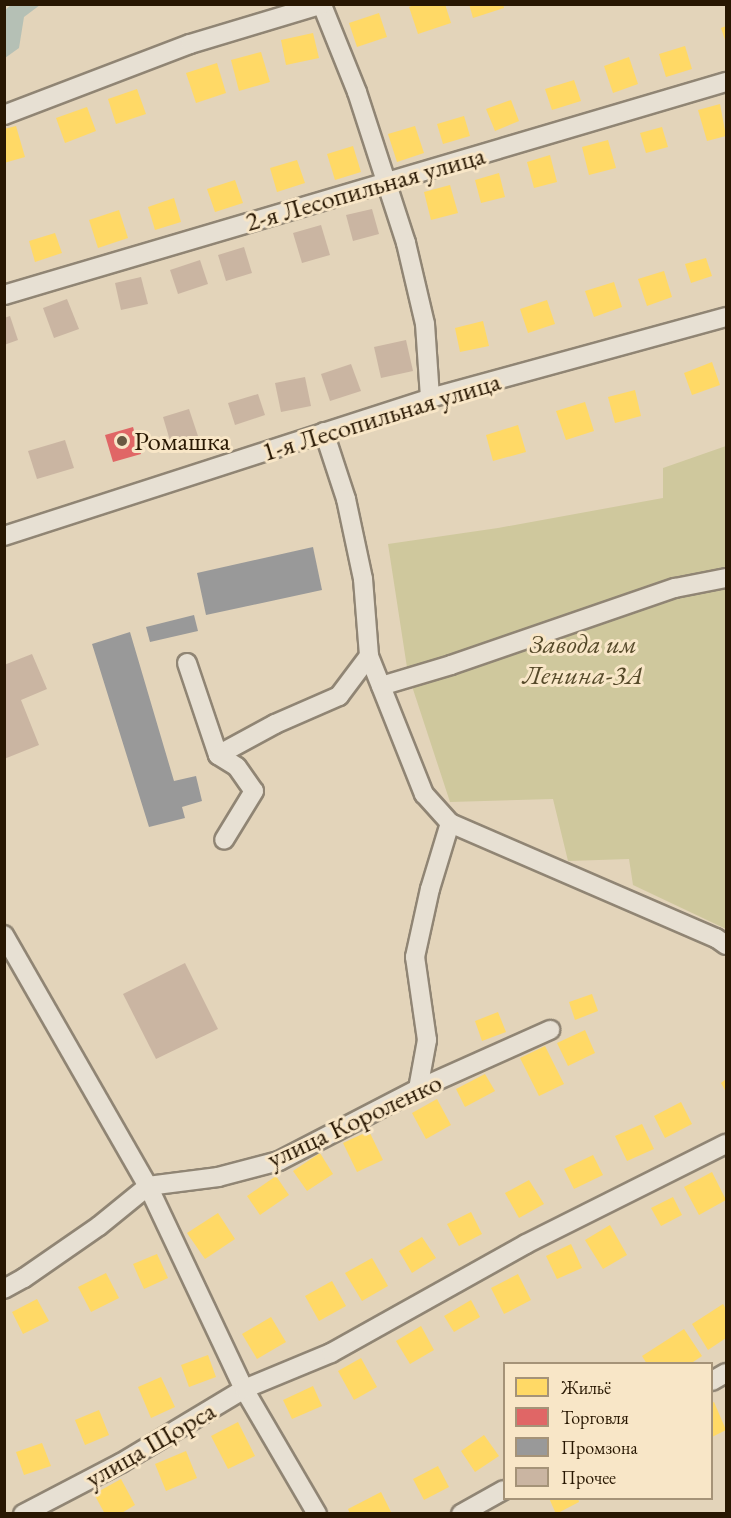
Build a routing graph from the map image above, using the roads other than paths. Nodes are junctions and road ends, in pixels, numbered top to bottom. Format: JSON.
{"nodes":[{"id":1,"x":323,"y":5,"type":"edge"},
{"id":2,"x":726,"y":82,"type":"edge"},
{"id":3,"x":4,"y":115,"type":"edge"},
{"id":4,"x":384,"y":182,"type":"junction"},
{"id":5,"x":4,"y":295,"type":"edge"},
{"id":6,"x":726,"y":317,"type":"edge"},
{"id":7,"x":430,"y":398,"type":"junction"},
{"id":8,"x":324,"y":432,"type":"junction"},
{"id":9,"x":4,"y":536,"type":"edge"},
{"id":10,"x":726,"y":578,"type":"edge"},
{"id":11,"x":369,"y":656,"type":"junction"},
{"id":12,"x":187,"y":663,"type":"dead end"},
{"id":13,"x":381,"y":686,"type":"junction"},
{"id":14,"x":218,"y":755,"type":"junction"},
{"id":15,"x":450,"y":823,"type":"junction"},
{"id":16,"x":224,"y":840,"type":"dead end"},
{"id":17,"x":4,"y":935,"type":"edge"},
{"id":18,"x":726,"y":945,"type":"edge"},
{"id":19,"x":549,"y":1030,"type":"dead end"},
{"id":20,"x":418,"y":1089,"type":"junction"},
{"id":21,"x":726,"y":1144,"type":"edge"},
{"id":22,"x":148,"y":1186,"type":"junction"},
{"id":23,"x":4,"y":1288,"type":"edge"},
{"id":24,"x":244,"y":1389,"type":"junction"},
{"id":25,"x":503,"y":1491,"type":"edge"},
{"id":26,"x":23,"y":1514,"type":"edge"},
{"id":27,"x":317,"y":1514,"type":"edge"},
{"id":28,"x":461,"y":1514,"type":"edge"}],
"edges":[{"from":1,"to":3,"type":"street"},
{"from":1,"to":4,"type":"street"},
{"from":2,"to":4,"type":"street","name":"2-я Лесопильная улица"},
{"from":4,"to":5,"type":"street","name":"2-я Лесопильная улица"},
{"from":4,"to":7,"type":"street"},
{"from":6,"to":7,"type":"street","name":"1-я Лесопильная улица"},
{"from":7,"to":8,"type":"street","name":"1-я Лесопильная улица"},
{"from":8,"to":9,"type":"street","name":"1-я Лесопильная улица"},
{"from":8,"to":11,"type":"street"},
{"from":10,"to":13,"type":"street"},
{"from":11,"to":13,"type":"street"},
{"from":11,"to":14,"type":"street"},
{"from":12,"to":14,"type":"street"},
{"from":13,"to":15,"type":"street"},
{"from":14,"to":16,"type":"street"},
{"from":15,"to":18,"type":"street"},
{"from":15,"to":20,"type":"street"},
{"from":17,"to":22,"type":"street"},
{"from":19,"to":20,"type":"street","name":"улица Короленко"},
{"from":20,"to":22,"type":"street","name":"улица Короленко"},
{"from":21,"to":24,"type":"street","name":"улица Щорса"},
{"from":22,"to":23,"type":"street"},
{"from":22,"to":24,"type":"street"},
{"from":24,"to":26,"type":"street","name":"улица Щорса"},
{"from":24,"to":27,"type":"street"},
{"from":25,"to":28,"type":"street"}]}
